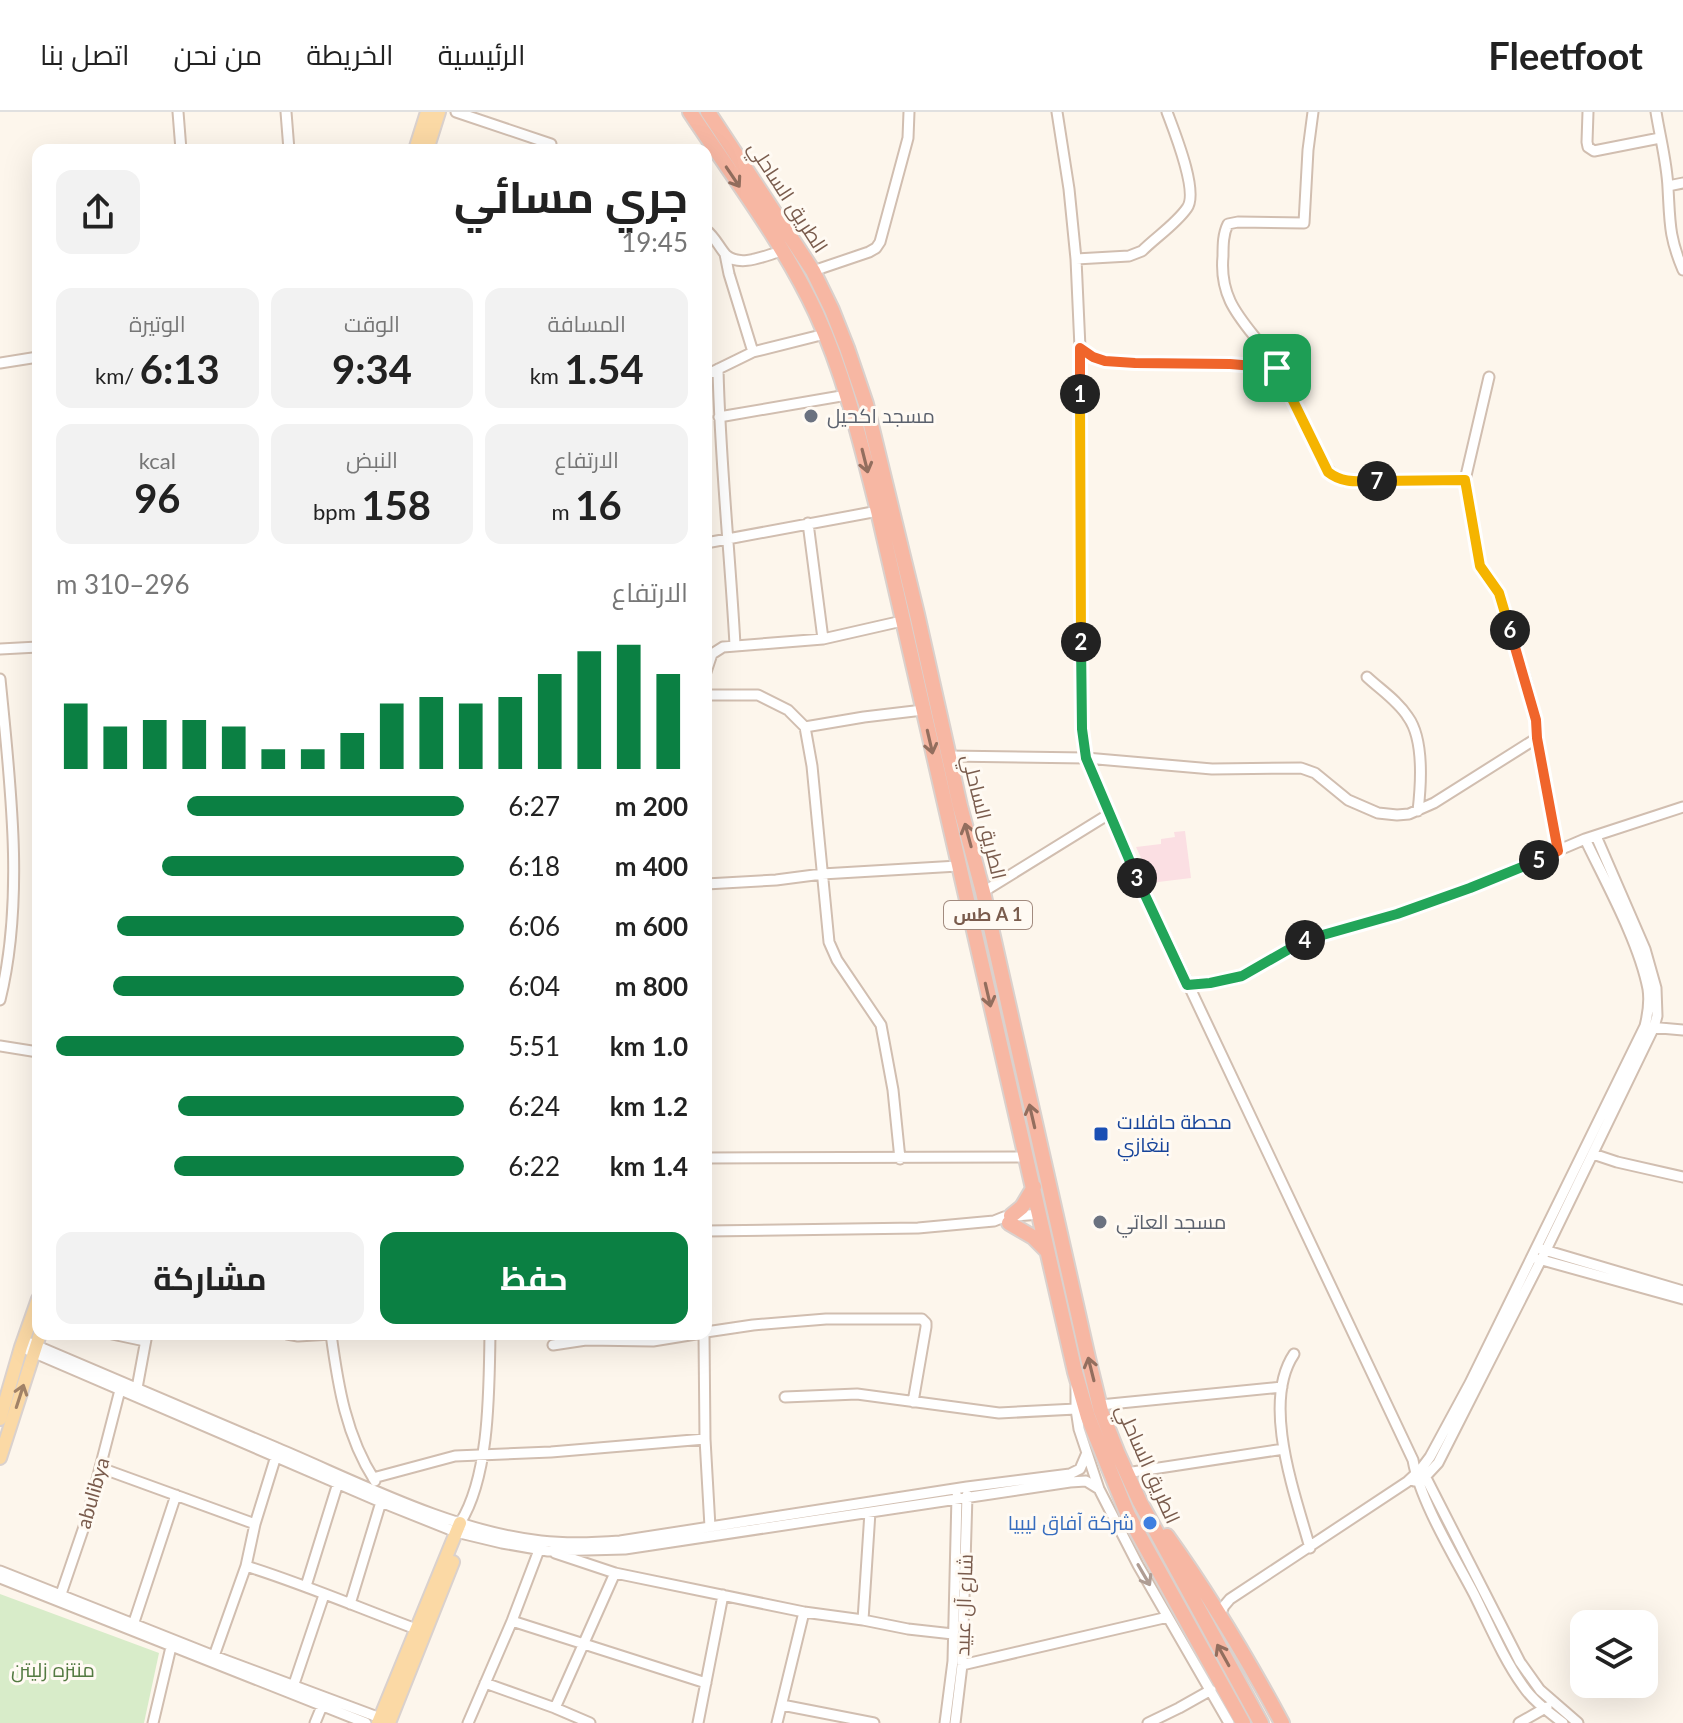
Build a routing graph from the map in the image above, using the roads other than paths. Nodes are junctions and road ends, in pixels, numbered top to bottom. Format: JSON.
{"nodes":[{"id":1,"x":178,"y":112,"type":"edge"},
{"id":2,"x":286,"y":112,"type":"edge"},
{"id":3,"x":427,"y":112,"type":"edge"},
{"id":4,"x":439,"y":112,"type":"edge"},
{"id":5,"x":456,"y":112,"type":"edge"},
{"id":6,"x":690,"y":112,"type":"edge"},
{"id":7,"x":708,"y":112,"type":"edge"},
{"id":8,"x":909,"y":112,"type":"edge"},
{"id":9,"x":1057,"y":112,"type":"edge"},
{"id":10,"x":1167,"y":112,"type":"edge"},
{"id":11,"x":1313,"y":112,"type":"edge"},
{"id":12,"x":1588,"y":112,"type":"edge"},
{"id":13,"x":1656,"y":112,"type":"edge"},
{"id":14,"x":1660,"y":138,"type":"junction"},
{"id":15,"x":181,"y":144,"type":"edge"},
{"id":16,"x":289,"y":144,"type":"edge"},
{"id":17,"x":417,"y":144,"type":"edge"},
{"id":18,"x":429,"y":144,"type":"edge"},
{"id":19,"x":551,"y":144,"type":"dead end"},
{"id":20,"x":711,"y":144,"type":"edge"},
{"id":21,"x":712,"y":145,"type":"edge"},
{"id":22,"x":1683,"y":183,"type":"edge"},
{"id":23,"x":1668,"y":186,"type":"junction"},
{"id":24,"x":712,"y":235,"type":"edge"},
{"id":25,"x":782,"y":251,"type":"junction"},
{"id":26,"x":725,"y":254,"type":"junction"},
{"id":27,"x":1076,"y":259,"type":"junction"},
{"id":28,"x":1683,"y":270,"type":"edge"},
{"id":29,"x":813,"y":271,"type":"junction"},
{"id":30,"x":825,"y":334,"type":"junction"},
{"id":31,"x":1080,"y":348,"type":"junction"},
{"id":32,"x":753,"y":352,"type":"junction"},
{"id":33,"x":32,"y":358,"type":"edge"},
{"id":34,"x":0,"y":363,"type":"edge"},
{"id":35,"x":1277,"y":368,"type":"junction"},
{"id":36,"x":718,"y":369,"type":"junction"},
{"id":37,"x":712,"y":372,"type":"edge"},
{"id":38,"x":1489,"y":377,"type":"dead end"},
{"id":39,"x":847,"y":395,"type":"junction"},
{"id":40,"x":719,"y":417,"type":"junction"},
{"id":41,"x":1465,"y":480,"type":"junction"},
{"id":42,"x":878,"y":511,"type":"junction"},
{"id":43,"x":808,"y":523,"type":"junction"},
{"id":44,"x":729,"y":540,"type":"junction"},
{"id":45,"x":712,"y":542,"type":"edge"},
{"id":46,"x":902,"y":621,"type":"junction"},
{"id":47,"x":823,"y":639,"type":"junction"},
{"id":48,"x":735,"y":645,"type":"junction"},
{"id":49,"x":32,"y":647,"type":"edge"},
{"id":50,"x":0,"y":649,"type":"edge"},
{"id":51,"x":712,"y":654,"type":"edge"},
{"id":52,"x":1367,"y":677,"type":"dead end"},
{"id":53,"x":0,"y":679,"type":"edge"},
{"id":54,"x":712,"y":695,"type":"edge"},
{"id":55,"x":1,"y":697,"type":"edge"},
{"id":56,"x":923,"y":710,"type":"junction"},
{"id":57,"x":805,"y":727,"type":"junction"},
{"id":58,"x":1537,"y":738,"type":"junction"},
{"id":59,"x":948,"y":756,"type":"junction"},
{"id":60,"x":1086,"y":758,"type":"junction"},
{"id":61,"x":1683,"y":807,"type":"edge"},
{"id":62,"x":1418,"y":811,"type":"junction"},
{"id":63,"x":1109,"y":814,"type":"junction"},
{"id":64,"x":1590,"y":838,"type":"junction"},
{"id":65,"x":1558,"y":851,"type":"junction"},
{"id":66,"x":958,"y":866,"type":"junction"},
{"id":67,"x":822,"y":874,"type":"junction"},
{"id":68,"x":712,"y":884,"type":"edge"},
{"id":69,"x":983,"y":892,"type":"junction"},
{"id":70,"x":1187,"y":985,"type":"junction"},
{"id":71,"x":0,"y":1000,"type":"edge"},
{"id":72,"x":1650,"y":1027,"type":"junction"},
{"id":73,"x":1683,"y":1030,"type":"edge"},
{"id":74,"x":0,"y":1046,"type":"edge"},
{"id":75,"x":32,"y":1051,"type":"edge"},
{"id":76,"x":1593,"y":1154,"type":"junction"},
{"id":77,"x":1027,"y":1157,"type":"junction"},
{"id":78,"x":712,"y":1158,"type":"edge"},
{"id":79,"x":900,"y":1159,"type":"junction"},
{"id":80,"x":1683,"y":1177,"type":"edge"},
{"id":81,"x":1034,"y":1187,"type":"junction"},
{"id":82,"x":1041,"y":1218,"type":"junction"},
{"id":83,"x":1005,"y":1220,"type":"junction"},
{"id":84,"x":712,"y":1231,"type":"edge"},
{"id":85,"x":1048,"y":1252,"type":"junction"},
{"id":86,"x":1539,"y":1253,"type":"junction"},
{"id":87,"x":1683,"y":1291,"type":"edge"},
{"id":88,"x":1683,"y":1299,"type":"edge"},
{"id":89,"x":712,"y":1332,"type":"edge"},
{"id":90,"x":146,"y":1340,"type":"edge"},
{"id":91,"x":332,"y":1340,"type":"edge"},
{"id":92,"x":490,"y":1340,"type":"edge"},
{"id":93,"x":586,"y":1340,"type":"edge"},
{"id":94,"x":586,"y":1340,"type":"edge"},
{"id":95,"x":659,"y":1340,"type":"edge"},
{"id":96,"x":705,"y":1340,"type":"edge"},
{"id":97,"x":31,"y":1344,"type":"edge"},
{"id":98,"x":553,"y":1345,"type":"dead end"},
{"id":99,"x":1294,"y":1354,"type":"dead end"},
{"id":100,"x":1075,"y":1372,"type":"junction"},
{"id":101,"x":1282,"y":1387,"type":"junction"},
{"id":102,"x":137,"y":1388,"type":"junction"},
{"id":103,"x":120,"y":1390,"type":"junction"},
{"id":104,"x":785,"y":1397,"type":"dead end"},
{"id":105,"x":913,"y":1402,"type":"junction"},
{"id":106,"x":1100,"y":1405,"type":"junction"},
{"id":107,"x":1076,"y":1409,"type":"junction"},
{"id":108,"x":0,"y":1419,"type":"edge"},
{"id":109,"x":705,"y":1439,"type":"junction"},
{"id":110,"x":1284,"y":1449,"type":"junction"},
{"id":111,"x":483,"y":1454,"type":"junction"},
{"id":112,"x":1086,"y":1455,"type":"junction"},
{"id":113,"x":276,"y":1456,"type":"junction"},
{"id":114,"x":0,"y":1458,"type":"edge"},
{"id":115,"x":101,"y":1468,"type":"junction"},
{"id":116,"x":1126,"y":1473,"type":"junction"},
{"id":117,"x":1420,"y":1475,"type":"junction"},
{"id":118,"x":373,"y":1478,"type":"junction"},
{"id":119,"x":338,"y":1483,"type":"junction"},
{"id":120,"x":1099,"y":1489,"type":"junction"},
{"id":121,"x":962,"y":1494,"type":"junction"},
{"id":122,"x":176,"y":1495,"type":"junction"},
{"id":123,"x":382,"y":1498,"type":"junction"},
{"id":124,"x":1140,"y":1502,"type":"junction"},
{"id":125,"x":870,"y":1512,"type":"junction"},
{"id":126,"x":255,"y":1524,"type":"junction"},
{"id":127,"x":463,"y":1525,"type":"junction"},
{"id":128,"x":710,"y":1527,"type":"junction"},
{"id":129,"x":1310,"y":1548,"type":"junction"},
{"id":130,"x":543,"y":1550,"type":"junction"},
{"id":131,"x":246,"y":1566,"type":"junction"},
{"id":132,"x":0,"y":1571,"type":"edge"},
{"id":133,"x":615,"y":1573,"type":"junction"},
{"id":134,"x":0,"y":1578,"type":"edge"},
{"id":135,"x":306,"y":1586,"type":"junction"},
{"id":136,"x":61,"y":1594,"type":"junction"},
{"id":137,"x":324,"y":1595,"type":"junction"},
{"id":138,"x":723,"y":1595,"type":"junction"},
{"id":139,"x":350,"y":1604,"type":"junction"},
{"id":140,"x":804,"y":1612,"type":"junction"},
{"id":141,"x":1220,"y":1615,"type":"junction"},
{"id":142,"x":1168,"y":1617,"type":"junction"},
{"id":143,"x":863,"y":1620,"type":"junction"},
{"id":144,"x":512,"y":1621,"type":"junction"},
{"id":145,"x":134,"y":1622,"type":"junction"},
{"id":146,"x":416,"y":1629,"type":"junction"},
{"id":147,"x":953,"y":1634,"type":"junction"},
{"id":148,"x":583,"y":1644,"type":"junction"},
{"id":149,"x":171,"y":1647,"type":"junction"},
{"id":150,"x":214,"y":1656,"type":"junction"},
{"id":151,"x":962,"y":1665,"type":"junction"},
{"id":152,"x":485,"y":1683,"type":"junction"},
{"id":153,"x":706,"y":1683,"type":"junction"},
{"id":154,"x":294,"y":1684,"type":"junction"},
{"id":155,"x":1212,"y":1692,"type":"junction"},
{"id":156,"x":782,"y":1705,"type":"junction"},
{"id":157,"x":322,"y":1706,"type":"junction"},
{"id":158,"x":1549,"y":1706,"type":"junction"},
{"id":159,"x":555,"y":1708,"type":"junction"},
{"id":160,"x":386,"y":1722,"type":"edge"},
{"id":161,"x":153,"y":1723,"type":"edge"},
{"id":162,"x":315,"y":1723,"type":"edge"},
{"id":163,"x":366,"y":1723,"type":"edge"},
{"id":164,"x":468,"y":1723,"type":"edge"},
{"id":165,"x":590,"y":1723,"type":"edge"},
{"id":166,"x":698,"y":1723,"type":"edge"},
{"id":167,"x":777,"y":1723,"type":"edge"},
{"id":168,"x":874,"y":1723,"type":"edge"},
{"id":169,"x":945,"y":1723,"type":"edge"},
{"id":170,"x":955,"y":1723,"type":"edge"},
{"id":171,"x":1148,"y":1723,"type":"edge"},
{"id":172,"x":1160,"y":1723,"type":"edge"},
{"id":173,"x":1229,"y":1723,"type":"edge"},
{"id":174,"x":1243,"y":1723,"type":"edge"},
{"id":175,"x":1261,"y":1723,"type":"edge"},
{"id":176,"x":1282,"y":1723,"type":"edge"},
{"id":177,"x":1519,"y":1723,"type":"edge"},
{"id":178,"x":1563,"y":1723,"type":"edge"},
{"id":179,"x":1578,"y":1723,"type":"edge"}],
"edges":[{"from":1,"to":15,"type":"street"},
{"from":2,"to":16,"type":"street"},
{"from":3,"to":17,"type":"main road"},
{"from":4,"to":18,"type":"main road"},
{"from":5,"to":19,"type":"street"},
{"from":6,"to":20,"type":"highway","name":"الطريق الساحلي","number":"طس A 1","one_way":true},
{"from":7,"to":29,"type":"highway","name":"الطريق الساحلي","number":"طس A 1"},
{"from":8,"to":29,"type":"street"},
{"from":9,"to":27,"type":"street"},
{"from":10,"to":27,"type":"street"},
{"from":11,"to":35,"type":"street"},
{"from":12,"to":14,"type":"street"},
{"from":13,"to":14,"type":"street"},
{"from":14,"to":23,"type":"street"},
{"from":21,"to":25,"type":"highway","name":"الطريق الساحلي","number":"طس A 1","one_way":true},
{"from":22,"to":23,"type":"street"},
{"from":23,"to":28,"type":"street"},
{"from":24,"to":26,"type":"street"},
{"from":25,"to":26,"type":"street"},
{"from":25,"to":30,"type":"highway","name":"الطريق الساحلي","number":"طس A 1"},
{"from":26,"to":32,"type":"street"},
{"from":27,"to":31,"type":"street"},
{"from":29,"to":59,"type":"highway","name":"الطريق الساحلي","number":"طس A 1"},
{"from":30,"to":32,"type":"street"},
{"from":30,"to":39,"type":"highway","name":"الطريق الساحلي","number":"طس A 1"},
{"from":31,"to":35,"type":"street"},
{"from":31,"to":60,"type":"street"},
{"from":32,"to":36,"type":"street"},
{"from":33,"to":34,"type":"street"},
{"from":35,"to":41,"type":"street"},
{"from":36,"to":37,"type":"street"},
{"from":36,"to":40,"type":"street"},
{"from":38,"to":41,"type":"street"},
{"from":39,"to":40,"type":"street"},
{"from":39,"to":42,"type":"highway","name":"الطريق الساحلي","number":"طس A 1","one_way":true},
{"from":40,"to":44,"type":"street"},
{"from":41,"to":58,"type":"street"},
{"from":42,"to":43,"type":"street"},
{"from":42,"to":46,"type":"highway","name":"الطريق الساحلي","number":"طس A 1"},
{"from":43,"to":44,"type":"street"},
{"from":43,"to":47,"type":"street"},
{"from":44,"to":45,"type":"street"},
{"from":44,"to":48,"type":"street"},
{"from":46,"to":47,"type":"street"},
{"from":46,"to":56,"type":"highway","name":"الطريق الساحلي","number":"طس A 1"},
{"from":47,"to":48,"type":"street"},
{"from":48,"to":51,"type":"street"},
{"from":49,"to":50,"type":"street"},
{"from":52,"to":62,"type":"street"},
{"from":53,"to":55,"type":"street"},
{"from":54,"to":57,"type":"street"},
{"from":55,"to":71,"type":"street"},
{"from":56,"to":57,"type":"street"},
{"from":56,"to":66,"type":"highway","name":"الطريق الساحلي","number":"طس A 1","one_way":true},
{"from":57,"to":67,"type":"street"},
{"from":58,"to":62,"type":"street"},
{"from":58,"to":65,"type":"street"},
{"from":59,"to":60,"type":"street"},
{"from":69,"to":59,"type":"highway","name":"الطريق الساحلي","number":"طس A 1","one_way":true},
{"from":60,"to":62,"type":"street"},
{"from":60,"to":63,"type":"street"},
{"from":61,"to":64,"type":"street"},
{"from":63,"to":69,"type":"street"},
{"from":63,"to":70,"type":"street"},
{"from":64,"to":65,"type":"street"},
{"from":64,"to":72,"type":"street"},
{"from":65,"to":70,"type":"street"},
{"from":66,"to":67,"type":"street"},
{"from":66,"to":77,"type":"highway","name":"الطريق الساحلي","number":"طس A 1","one_way":true},
{"from":67,"to":68,"type":"street"},
{"from":67,"to":79,"type":"street"},
{"from":106,"to":69,"type":"highway","name":"الطريق الساحلي","number":"طس A 1","one_way":true},
{"from":70,"to":117,"type":"street"},
{"from":72,"to":73,"type":"street"},
{"from":72,"to":76,"type":"street"},
{"from":72,"to":86,"type":"street"},
{"from":74,"to":75,"type":"street"},
{"from":76,"to":80,"type":"street"},
{"from":76,"to":86,"type":"street"},
{"from":77,"to":79,"type":"street"},
{"from":77,"to":81,"type":"highway","name":"الطريق الساحلي","number":"طس A 1"},
{"from":78,"to":79,"type":"street"},
{"from":81,"to":82,"type":"highway","name":"الطريق الساحلي","number":"طس A 1"},
{"from":81,"to":83,"type":"highway"},
{"from":82,"to":83,"type":"street"},
{"from":82,"to":85,"type":"highway","name":"الطريق الساحلي","number":"طس A 1"},
{"from":83,"to":84,"type":"street"},
{"from":83,"to":85,"type":"highway"},
{"from":85,"to":100,"type":"highway","name":"الطريق الساحلي","number":"طس A 1"},
{"from":86,"to":87,"type":"street"},
{"from":86,"to":88,"type":"street"},
{"from":86,"to":117,"type":"street"},
{"from":89,"to":105,"type":"street"},
{"from":90,"to":102,"type":"street"},
{"from":91,"to":118,"type":"street"},
{"from":92,"to":111,"type":"street"},
{"from":93,"to":95,"type":"street"},
{"from":94,"to":98,"type":"street"},
{"from":96,"to":109,"type":"street"},
{"from":97,"to":102,"type":"street"},
{"from":97,"to":103,"type":"street"},
{"from":97,"to":108,"type":"main road"},
{"from":114,"to":97,"type":"main road","one_way":true},
{"from":99,"to":101,"type":"street"},
{"from":100,"to":107,"type":"street"},
{"from":100,"to":174,"type":"highway","name":"الطريق الساحلي","number":"طس A 1"},
{"from":101,"to":106,"type":"street"},
{"from":101,"to":110,"type":"street"},
{"from":102,"to":123,"type":"street"},
{"from":103,"to":113,"type":"street"},
{"from":103,"to":115,"type":"street","name":"abulibya"},
{"from":104,"to":105,"type":"street"},
{"from":105,"to":107,"type":"street"},
{"from":106,"to":116,"type":"highway","name":"الطريق الساحلي","number":"طس A 1"},
{"from":107,"to":112,"type":"street"},
{"from":109,"to":111,"type":"street"},
{"from":109,"to":128,"type":"street"},
{"from":110,"to":116,"type":"street"},
{"from":110,"to":129,"type":"street"},
{"from":111,"to":118,"type":"street"},
{"from":111,"to":127,"type":"street"},
{"from":112,"to":120,"type":"street"},
{"from":112,"to":121,"type":"street"},
{"from":113,"to":119,"type":"street"},
{"from":113,"to":126,"type":"street"},
{"from":115,"to":122,"type":"street"},
{"from":115,"to":136,"type":"street","name":"abulibya"},
{"from":116,"to":124,"type":"highway","name":"الطريق الساحلي","number":"طس A 1"},
{"from":117,"to":129,"type":"street"},
{"from":117,"to":158,"type":"street"},
{"from":118,"to":123,"type":"street"},
{"from":119,"to":123,"type":"street"},
{"from":119,"to":135,"type":"street"},
{"from":120,"to":121,"type":"street"},
{"from":120,"to":142,"type":"street","one_way":true},
{"from":121,"to":125,"type":"street"},
{"from":121,"to":128,"type":"street"},
{"from":121,"to":147,"type":"street","name":"شارع آل عبيد"},
{"from":121,"to":151,"type":"street","name":"شارع آل عبيد"},
{"from":122,"to":126,"type":"street"},
{"from":122,"to":145,"type":"street"},
{"from":123,"to":127,"type":"street"},
{"from":123,"to":139,"type":"street"},
{"from":124,"to":141,"type":"highway"},
{"from":175,"to":124,"type":"highway","name":"الطريق الساحلي","number":"طس A 1","one_way":true},
{"from":125,"to":130,"type":"street"},
{"from":125,"to":143,"type":"street"},
{"from":126,"to":131,"type":"street"},
{"from":127,"to":128,"type":"street"},
{"from":127,"to":130,"type":"street"},
{"from":127,"to":146,"type":"main road"},
{"from":127,"to":160,"type":"main road"},
{"from":129,"to":141,"type":"street"},
{"from":130,"to":133,"type":"street"},
{"from":130,"to":144,"type":"street"},
{"from":131,"to":135,"type":"street"},
{"from":131,"to":150,"type":"street"},
{"from":132,"to":136,"type":"street"},
{"from":133,"to":138,"type":"street"},
{"from":133,"to":148,"type":"street"},
{"from":134,"to":149,"type":"street"},
{"from":135,"to":137,"type":"street"},
{"from":136,"to":145,"type":"street"},
{"from":137,"to":139,"type":"street"},
{"from":137,"to":154,"type":"street"},
{"from":138,"to":140,"type":"street"},
{"from":138,"to":153,"type":"street"},
{"from":139,"to":146,"type":"street"},
{"from":140,"to":143,"type":"street"},
{"from":140,"to":156,"type":"street"},
{"from":141,"to":176,"type":"highway"},
{"from":142,"to":151,"type":"street"},
{"from":142,"to":155,"type":"street"},
{"from":143,"to":147,"type":"street"},
{"from":144,"to":148,"type":"street"},
{"from":144,"to":152,"type":"street"},
{"from":145,"to":150,"type":"street"},
{"from":146,"to":160,"type":"main road"},
{"from":147,"to":169,"type":"street","name":"شارع آل عبيد"},
{"from":148,"to":153,"type":"street"},
{"from":148,"to":159,"type":"street"},
{"from":149,"to":157,"type":"street"},
{"from":149,"to":161,"type":"street"},
{"from":150,"to":154,"type":"street"},
{"from":151,"to":170,"type":"street","name":"شارع آل عبيد"},
{"from":152,"to":159,"type":"street"},
{"from":152,"to":164,"type":"street"},
{"from":153,"to":166,"type":"street"},
{"from":154,"to":160,"type":"street"},
{"from":155,"to":171,"type":"street"},
{"from":155,"to":172,"type":"street"},
{"from":155,"to":173,"type":"street"},
{"from":156,"to":167,"type":"street"},
{"from":156,"to":168,"type":"street"},
{"from":157,"to":162,"type":"street"},
{"from":157,"to":163,"type":"street"},
{"from":158,"to":177,"type":"street"},
{"from":158,"to":178,"type":"street"},
{"from":158,"to":179,"type":"street"},
{"from":159,"to":165,"type":"street"}]}
